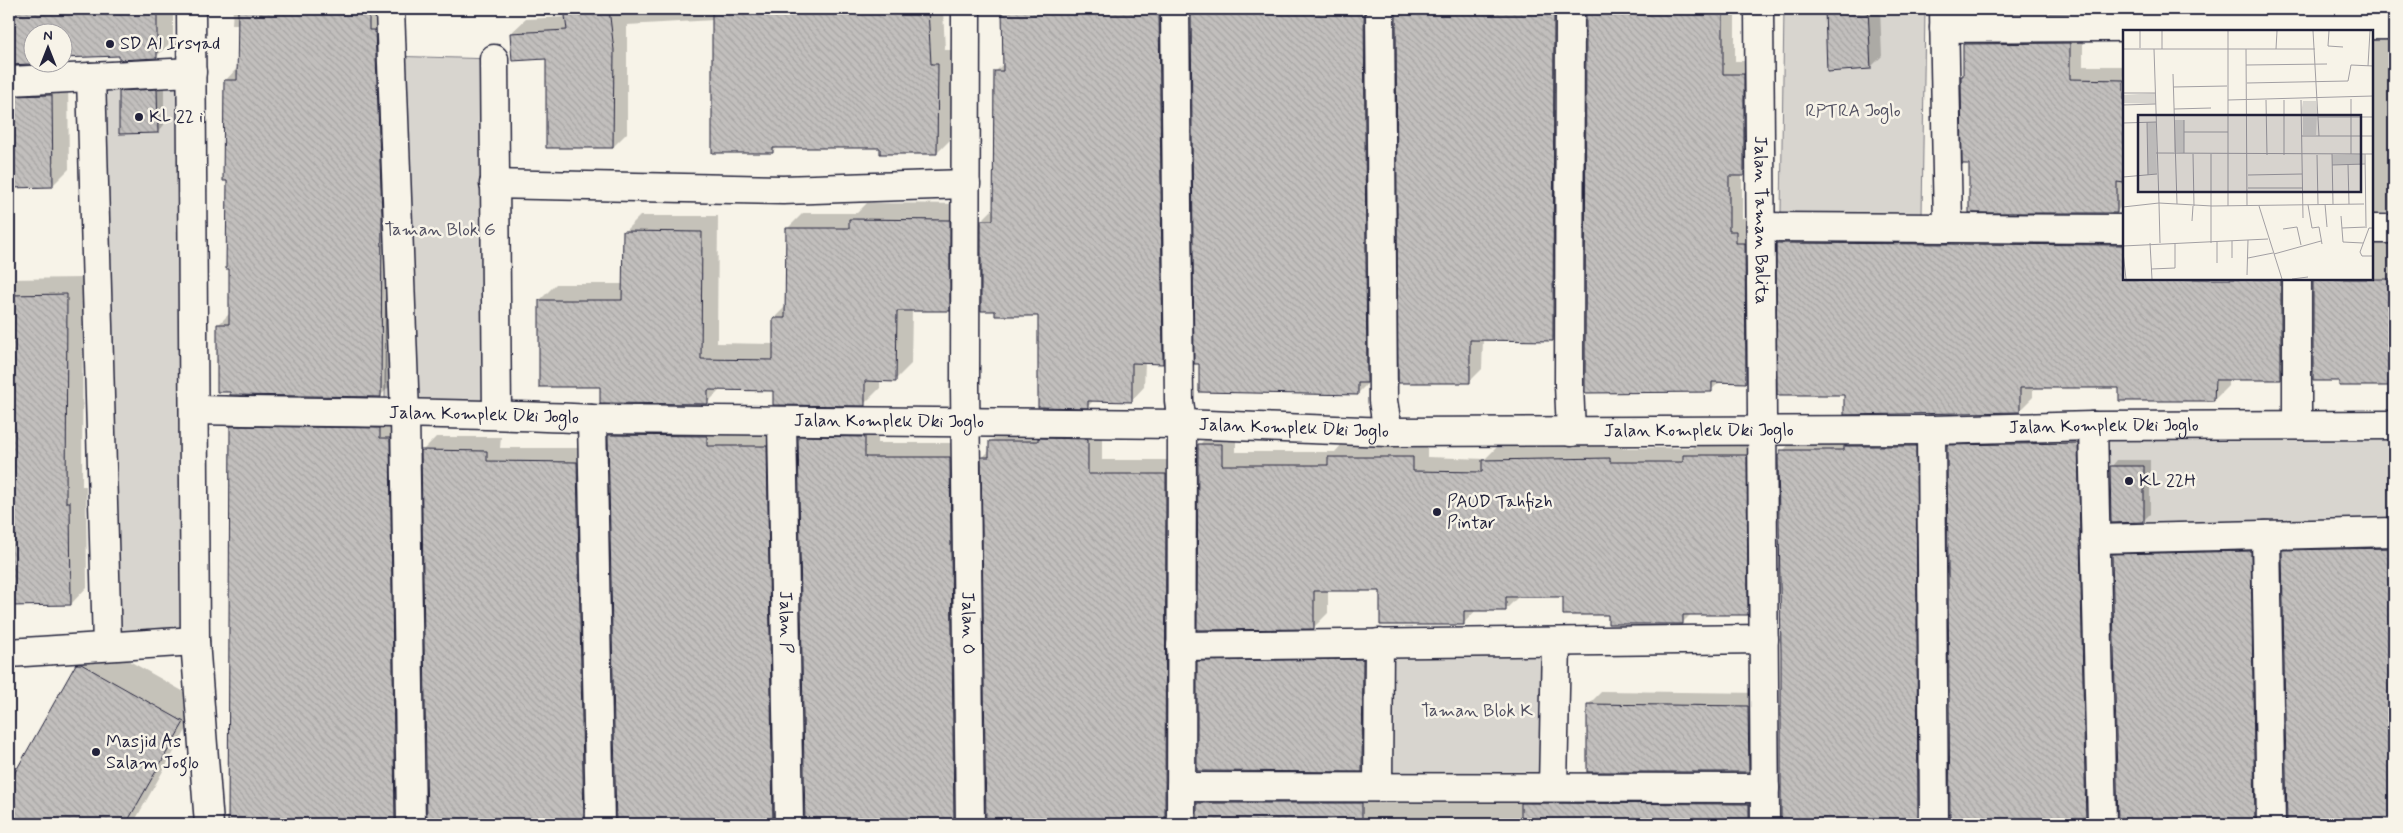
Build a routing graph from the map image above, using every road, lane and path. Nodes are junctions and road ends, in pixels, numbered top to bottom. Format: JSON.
{"nodes":[{"id":1,"x":191,"y":9,"type":"edge"},
{"id":2,"x":390,"y":9,"type":"edge"},
{"id":3,"x":966,"y":9,"type":"edge"},
{"id":4,"x":1175,"y":9,"type":"edge"},
{"id":5,"x":1380,"y":9,"type":"edge"},
{"id":6,"x":1570,"y":9,"type":"edge"},
{"id":7,"x":1759,"y":9,"type":"edge"},
{"id":8,"x":1944,"y":18,"type":"edge"},
{"id":9,"x":2299,"y":22,"type":"edge"},
{"id":10,"x":2394,"y":26,"type":"edge"},
{"id":11,"x":494,"y":59,"type":"dead end"},
{"id":12,"x":192,"y":72,"type":"junction"},
{"id":13,"x":91,"y":77,"type":"junction"},
{"id":14,"x":9,"y":81,"type":"edge"},
{"id":15,"x":494,"y":184,"type":"junction"},
{"id":16,"x":966,"y":184,"type":"junction"},
{"id":17,"x":1761,"y":227,"type":"junction"},
{"id":18,"x":1948,"y":228,"type":"junction"},
{"id":19,"x":2123,"y":229,"type":"edge"},
{"id":20,"x":2373,"y":229,"type":"edge"},
{"id":21,"x":2394,"y":229,"type":"edge"},
{"id":22,"x":2298,"y":280,"type":"edge"},
{"id":23,"x":194,"y":410,"type":"junction"},
{"id":24,"x":405,"y":414,"type":"junction"},
{"id":25,"x":497,"y":414,"type":"junction"},
{"id":26,"x":592,"y":419,"type":"junction"},
{"id":27,"x":782,"y":421,"type":"junction"},
{"id":28,"x":966,"y":422,"type":"junction"},
{"id":29,"x":1182,"y":424,"type":"junction"},
{"id":30,"x":2297,"y":425,"type":"junction"},
{"id":31,"x":2394,"y":425,"type":"edge"},
{"id":32,"x":2093,"y":426,"type":"junction"},
{"id":33,"x":1931,"y":430,"type":"junction"},
{"id":34,"x":1762,"y":431,"type":"junction"},
{"id":35,"x":1388,"y":432,"type":"junction"},
{"id":36,"x":1571,"y":432,"type":"junction"},
{"id":37,"x":2394,"y":532,"type":"edge"},
{"id":38,"x":2266,"y":535,"type":"junction"},
{"id":39,"x":2095,"y":539,"type":"junction"},
{"id":40,"x":1764,"y":639,"type":"junction"},
{"id":41,"x":195,"y":641,"type":"junction"},
{"id":42,"x":1556,"y":642,"type":"junction"},
{"id":43,"x":1379,"y":643,"type":"junction"},
{"id":44,"x":107,"y":645,"type":"junction"},
{"id":45,"x":1181,"y":646,"type":"junction"},
{"id":46,"x":9,"y":653,"type":"edge"},
{"id":47,"x":1181,"y":787,"type":"junction"},
{"id":48,"x":1378,"y":787,"type":"junction"},
{"id":49,"x":1553,"y":787,"type":"junction"},
{"id":50,"x":1765,"y":788,"type":"junction"},
{"id":51,"x":209,"y":824,"type":"edge"},
{"id":52,"x":410,"y":824,"type":"edge"},
{"id":53,"x":600,"y":824,"type":"edge"},
{"id":54,"x":789,"y":824,"type":"edge"},
{"id":55,"x":970,"y":824,"type":"edge"},
{"id":56,"x":1180,"y":824,"type":"edge"},
{"id":57,"x":1766,"y":824,"type":"edge"},
{"id":58,"x":1934,"y":824,"type":"edge"},
{"id":59,"x":2102,"y":824,"type":"edge"},
{"id":60,"x":2272,"y":824,"type":"edge"}],
"edges":[{"from":1,"to":12,"type":"street"},
{"from":2,"to":24,"type":"street"},
{"from":3,"to":16,"type":"street","name":"Jalan O"},
{"from":4,"to":29,"type":"street"},
{"from":5,"to":35,"type":"street"},
{"from":6,"to":36,"type":"street"},
{"from":7,"to":17,"type":"street","name":"Jalan Taman Balita"},
{"from":8,"to":9,"type":"street"},
{"from":8,"to":18,"type":"street"},
{"from":9,"to":10,"type":"street"},
{"from":11,"to":15,"type":"street"},
{"from":12,"to":13,"type":"street"},
{"from":12,"to":23,"type":"street"},
{"from":13,"to":14,"type":"street"},
{"from":13,"to":44,"type":"street"},
{"from":15,"to":16,"type":"street"},
{"from":15,"to":25,"type":"street"},
{"from":16,"to":28,"type":"street","name":"Jalan O"},
{"from":17,"to":18,"type":"street"},
{"from":17,"to":34,"type":"street","name":"Jalan Taman Balita"},
{"from":18,"to":19,"type":"street"},
{"from":20,"to":21,"type":"street"},
{"from":22,"to":30,"type":"street"},
{"from":23,"to":24,"type":"street","name":"Jalan Komplek Dki Joglo"},
{"from":23,"to":41,"type":"street"},
{"from":24,"to":25,"type":"street","name":"Jalan Komplek Dki Joglo"},
{"from":24,"to":52,"type":"street"},
{"from":25,"to":26,"type":"street","name":"Jalan Komplek Dki Joglo"},
{"from":26,"to":27,"type":"street","name":"Jalan Komplek Dki Joglo"},
{"from":26,"to":53,"type":"street"},
{"from":27,"to":28,"type":"street","name":"Jalan Komplek Dki Joglo"},
{"from":27,"to":54,"type":"street","name":"Jalan P"},
{"from":28,"to":29,"type":"street","name":"Jalan Komplek Dki Joglo"},
{"from":28,"to":55,"type":"street","name":"Jalan O"},
{"from":29,"to":35,"type":"street","name":"Jalan Komplek Dki Joglo"},
{"from":29,"to":45,"type":"street"},
{"from":30,"to":31,"type":"street","name":"Jalan Komplek Dki Joglo"},
{"from":30,"to":32,"type":"street","name":"Jalan Komplek Dki Joglo"},
{"from":32,"to":33,"type":"street","name":"Jalan Komplek Dki Joglo"},
{"from":32,"to":39,"type":"street"},
{"from":33,"to":34,"type":"street","name":"Jalan Komplek Dki Joglo"},
{"from":33,"to":58,"type":"street"},
{"from":34,"to":36,"type":"street","name":"Jalan Komplek Dki Joglo"},
{"from":34,"to":40,"type":"street","name":"Jalan Taman Balita"},
{"from":35,"to":36,"type":"street","name":"Jalan Komplek Dki Joglo"},
{"from":37,"to":38,"type":"street"},
{"from":38,"to":39,"type":"street"},
{"from":38,"to":60,"type":"street"},
{"from":39,"to":59,"type":"street"},
{"from":40,"to":42,"type":"street"},
{"from":40,"to":50,"type":"street","name":"Jalan Taman Balita"},
{"from":41,"to":44,"type":"street"},
{"from":41,"to":51,"type":"street"},
{"from":42,"to":43,"type":"street"},
{"from":42,"to":49,"type":"street"},
{"from":43,"to":45,"type":"street"},
{"from":43,"to":48,"type":"street"},
{"from":44,"to":46,"type":"street"},
{"from":45,"to":47,"type":"street"},
{"from":47,"to":48,"type":"street"},
{"from":47,"to":56,"type":"street"},
{"from":48,"to":49,"type":"street"},
{"from":49,"to":50,"type":"street"},
{"from":50,"to":57,"type":"street","name":"Jalan Taman Balita"}]}
